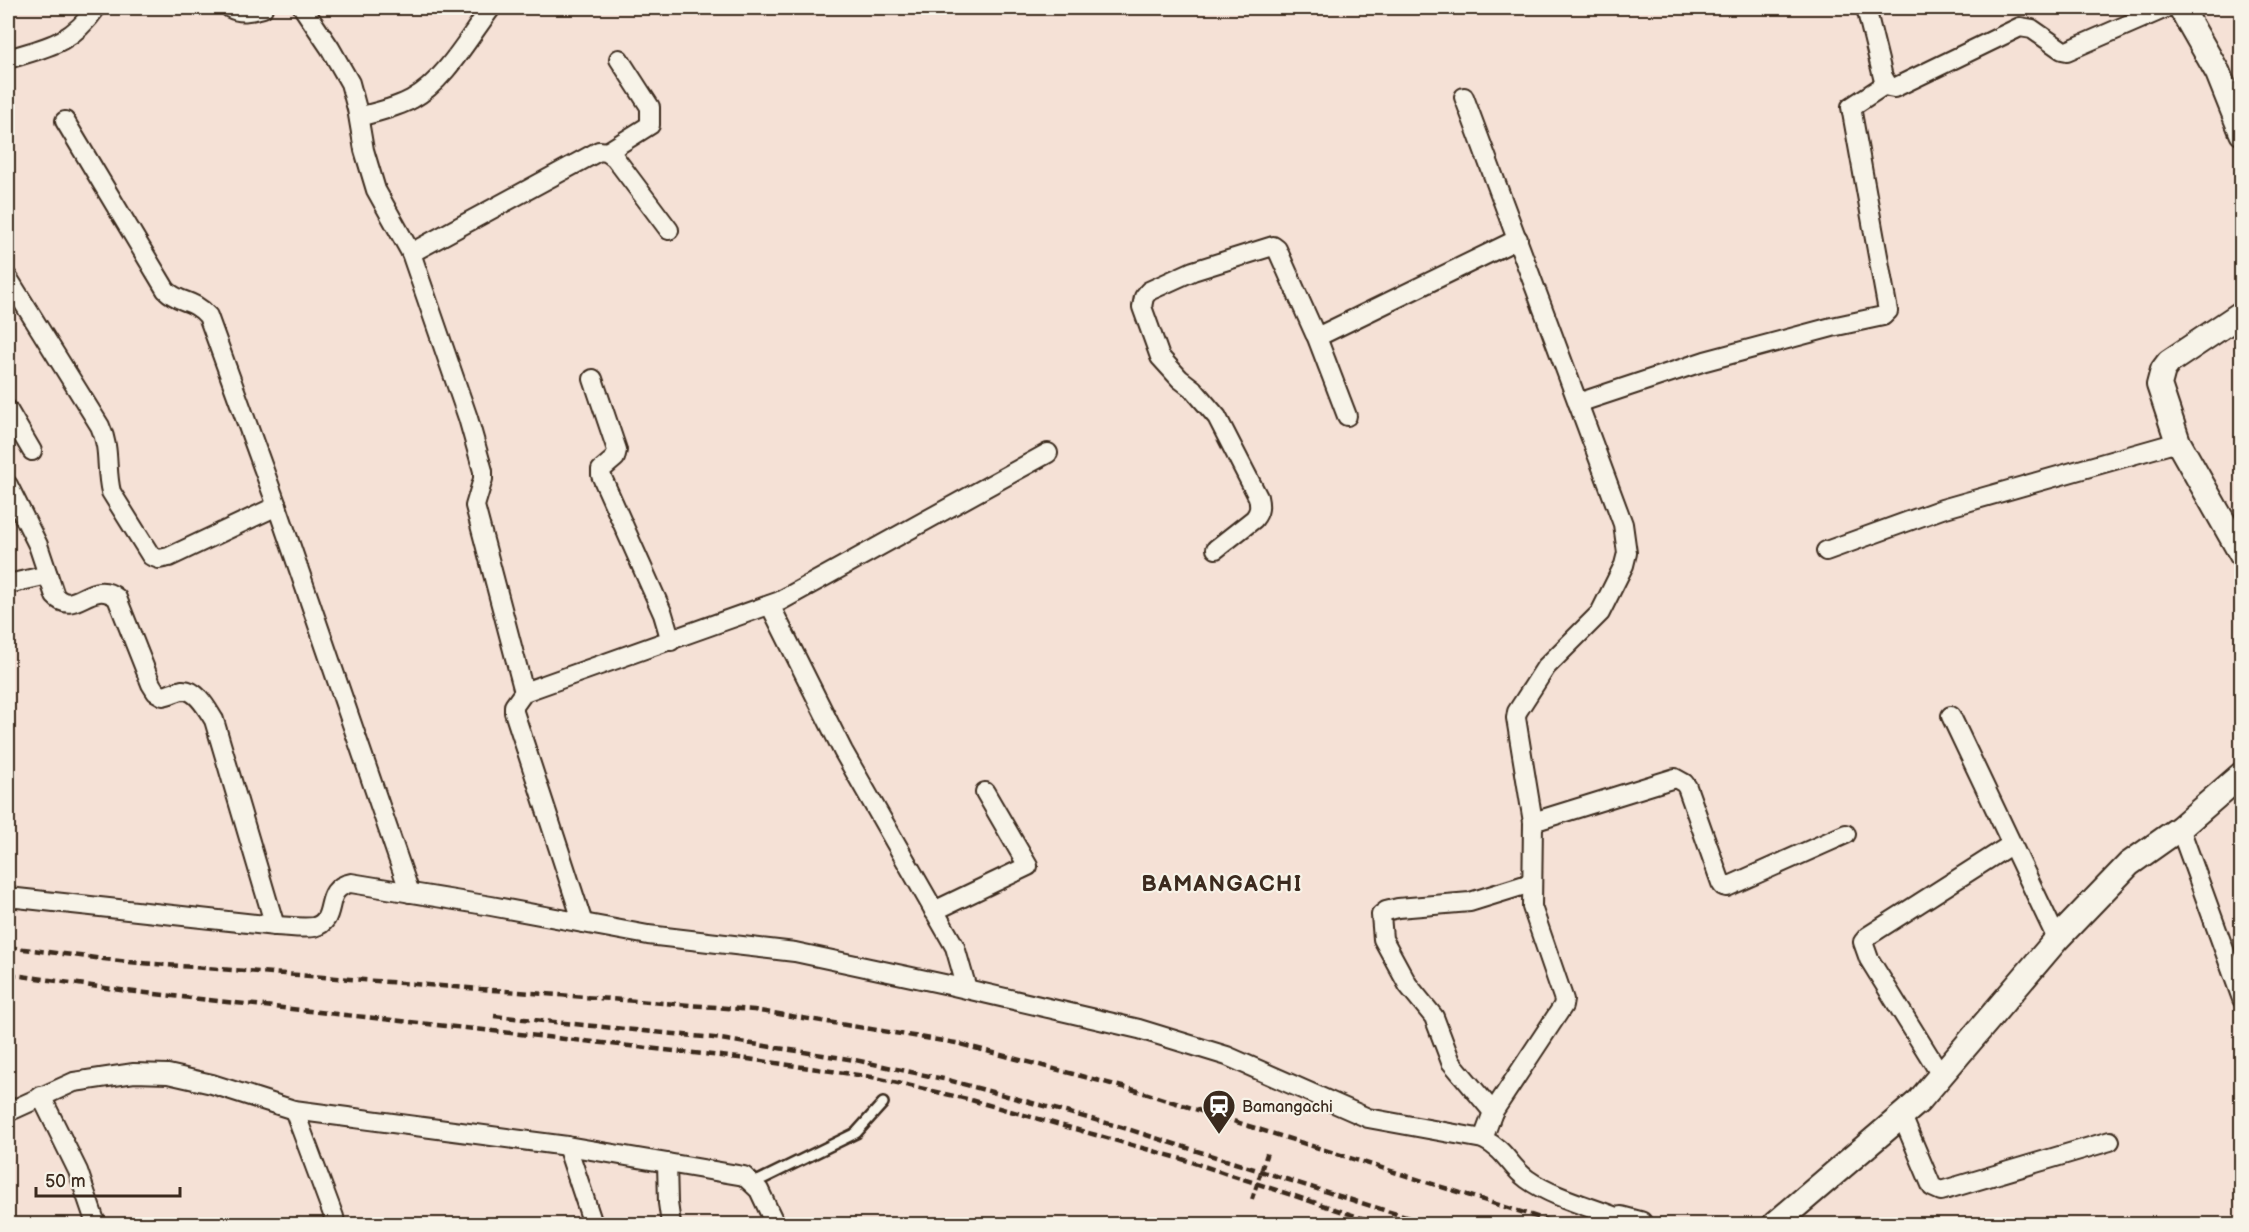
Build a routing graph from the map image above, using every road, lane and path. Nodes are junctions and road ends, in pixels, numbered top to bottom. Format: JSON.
{"nodes":[{"id":1,"x":96,"y":8,"type":"edge"},
{"id":2,"x":230,"y":8,"type":"edge"},
{"id":3,"x":263,"y":8,"type":"edge"},
{"id":4,"x":303,"y":8,"type":"edge"},
{"id":5,"x":491,"y":8,"type":"edge"},
{"id":6,"x":1866,"y":8,"type":"edge"},
{"id":7,"x":2166,"y":8,"type":"edge"},
{"id":8,"x":2181,"y":8,"type":"edge"},
{"id":9,"x":8,"y":59,"type":"edge"},
{"id":10,"x":619,"y":59,"type":"dead end"},
{"id":11,"x":1886,"y":84,"type":"junction"},
{"id":12,"x":1464,"y":97,"type":"dead end"},
{"id":13,"x":359,"y":117,"type":"junction"},
{"id":14,"x":65,"y":121,"type":"dead end"},
{"id":15,"x":2241,"y":133,"type":"edge"},
{"id":16,"x":607,"y":152,"type":"junction"},
{"id":17,"x":669,"y":230,"type":"dead end"},
{"id":18,"x":1518,"y":239,"type":"junction"},
{"id":19,"x":411,"y":253,"type":"junction"},
{"id":20,"x":8,"y":278,"type":"edge"},
{"id":21,"x":2241,"y":313,"type":"edge"},
{"id":22,"x":1317,"y":336,"type":"junction"},
{"id":23,"x":593,"y":379,"type":"dead end"},
{"id":24,"x":1578,"y":403,"type":"junction"},
{"id":25,"x":8,"y":410,"type":"edge"},
{"id":26,"x":1347,"y":416,"type":"dead end"},
{"id":27,"x":2178,"y":442,"type":"junction"},
{"id":28,"x":32,"y":451,"type":"dead end"},
{"id":29,"x":1048,"y":453,"type":"dead end"},
{"id":30,"x":8,"y":485,"type":"edge"},
{"id":31,"x":277,"y":506,"type":"junction"},
{"id":32,"x":1216,"y":549,"type":"dead end"},
{"id":33,"x":1826,"y":551,"type":"dead end"},
{"id":34,"x":2241,"y":555,"type":"edge"},
{"id":35,"x":48,"y":575,"type":"junction"},
{"id":36,"x":8,"y":584,"type":"edge"},
{"id":37,"x":770,"y":604,"type":"junction"},
{"id":38,"x":671,"y":641,"type":"junction"},
{"id":39,"x":524,"y":692,"type":"junction"},
{"id":40,"x":1951,"y":716,"type":"dead end"},
{"id":41,"x":2241,"y":774,"type":"edge"},
{"id":42,"x":985,"y":792,"type":"dead end"},
{"id":43,"x":1533,"y":822,"type":"junction"},
{"id":44,"x":2181,"y":828,"type":"junction"},
{"id":45,"x":1846,"y":834,"type":"dead end"},
{"id":46,"x":2012,"y":844,"type":"junction"},
{"id":47,"x":1531,"y":884,"type":"junction"},
{"id":48,"x":410,"y":893,"type":"junction"},
{"id":49,"x":8,"y":897,"type":"edge"},
{"id":50,"x":934,"y":911,"type":"junction"},
{"id":51,"x":583,"y":923,"type":"junction"},
{"id":52,"x":275,"y":926,"type":"junction"},
{"id":53,"x":2057,"y":939,"type":"junction"},
{"id":54,"x":967,"y":989,"type":"junction"},
{"id":55,"x":2241,"y":999,"type":"edge"},
{"id":56,"x":1941,"y":1075,"type":"junction"},
{"id":57,"x":41,"y":1096,"type":"junction"},
{"id":58,"x":883,"y":1103,"type":"dead end"},
{"id":59,"x":294,"y":1110,"type":"junction"},
{"id":60,"x":8,"y":1112,"type":"edge"},
{"id":61,"x":1493,"y":1112,"type":"junction"},
{"id":62,"x":1902,"y":1116,"type":"junction"},
{"id":63,"x":1483,"y":1139,"type":"junction"},
{"id":64,"x":2110,"y":1142,"type":"dead end"},
{"id":65,"x":567,"y":1146,"type":"junction"},
{"id":66,"x":1267,"y":1153,"type":"dead end"},
{"id":67,"x":667,"y":1163,"type":"junction"},
{"id":68,"x":754,"y":1183,"type":"junction"},
{"id":69,"x":1252,"y":1199,"type":"dead end"},
{"id":70,"x":1624,"y":1223,"type":"edge"},
{"id":71,"x":96,"y":1224,"type":"edge"},
{"id":72,"x":335,"y":1224,"type":"edge"},
{"id":73,"x":593,"y":1224,"type":"edge"},
{"id":74,"x":671,"y":1224,"type":"edge"},
{"id":75,"x":775,"y":1224,"type":"edge"},
{"id":76,"x":1776,"y":1224,"type":"edge"}],
"edges":[{"from":1,"to":9,"type":"street"},
{"from":2,"to":3,"type":"street"},
{"from":4,"to":13,"type":"street"},
{"from":5,"to":13,"type":"street"},
{"from":6,"to":11,"type":"street"},
{"from":7,"to":11,"type":"street"},
{"from":8,"to":15,"type":"street"},
{"from":10,"to":16,"type":"street"},
{"from":11,"to":24,"type":"street"},
{"from":12,"to":18,"type":"street"},
{"from":13,"to":19,"type":"street"},
{"from":14,"to":31,"type":"street"},
{"from":16,"to":17,"type":"street"},
{"from":16,"to":19,"type":"street"},
{"from":18,"to":22,"type":"street"},
{"from":18,"to":24,"type":"street"},
{"from":19,"to":39,"type":"street"},
{"from":20,"to":31,"type":"street"},
{"from":21,"to":27,"type":"street"},
{"from":22,"to":26,"type":"street"},
{"from":22,"to":32,"type":"street"},
{"from":23,"to":38,"type":"street"},
{"from":24,"to":43,"type":"street"},
{"from":25,"to":28,"type":"street"},
{"from":27,"to":33,"type":"street"},
{"from":27,"to":34,"type":"street"},
{"from":29,"to":37,"type":"street"},
{"from":30,"to":35,"type":"street"},
{"from":31,"to":48,"type":"street"},
{"from":35,"to":36,"type":"street"},
{"from":35,"to":52,"type":"street"},
{"from":37,"to":38,"type":"street"},
{"from":37,"to":50,"type":"street"},
{"from":38,"to":39,"type":"street"},
{"from":39,"to":51,"type":"street"},
{"from":40,"to":46,"type":"street"},
{"from":41,"to":44,"type":"street"},
{"from":42,"to":50,"type":"street"},
{"from":43,"to":45,"type":"street"},
{"from":43,"to":47,"type":"street"},
{"from":44,"to":53,"type":"street"},
{"from":44,"to":55,"type":"street"},
{"from":46,"to":53,"type":"street"},
{"from":46,"to":56,"type":"street"},
{"from":47,"to":61,"type":"street"},
{"from":47,"to":61,"type":"street"},
{"from":48,"to":51,"type":"street"},
{"from":48,"to":52,"type":"street"},
{"from":49,"to":52,"type":"street"},
{"from":50,"to":54,"type":"street"},
{"from":51,"to":54,"type":"street"},
{"from":53,"to":56,"type":"street"},
{"from":54,"to":63,"type":"street"},
{"from":56,"to":62,"type":"street"},
{"from":57,"to":59,"type":"street"},
{"from":57,"to":60,"type":"street"},
{"from":57,"to":71,"type":"street"},
{"from":58,"to":68,"type":"lane"},
{"from":59,"to":65,"type":"street"},
{"from":59,"to":72,"type":"street"},
{"from":61,"to":63,"type":"street"},
{"from":62,"to":64,"type":"street"},
{"from":62,"to":76,"type":"street"},
{"from":63,"to":70,"type":"street"},
{"from":65,"to":67,"type":"street"},
{"from":65,"to":73,"type":"street"},
{"from":66,"to":69,"type":"path","bridge":true},
{"from":67,"to":68,"type":"street"},
{"from":67,"to":74,"type":"street"},
{"from":68,"to":75,"type":"street"}]}
